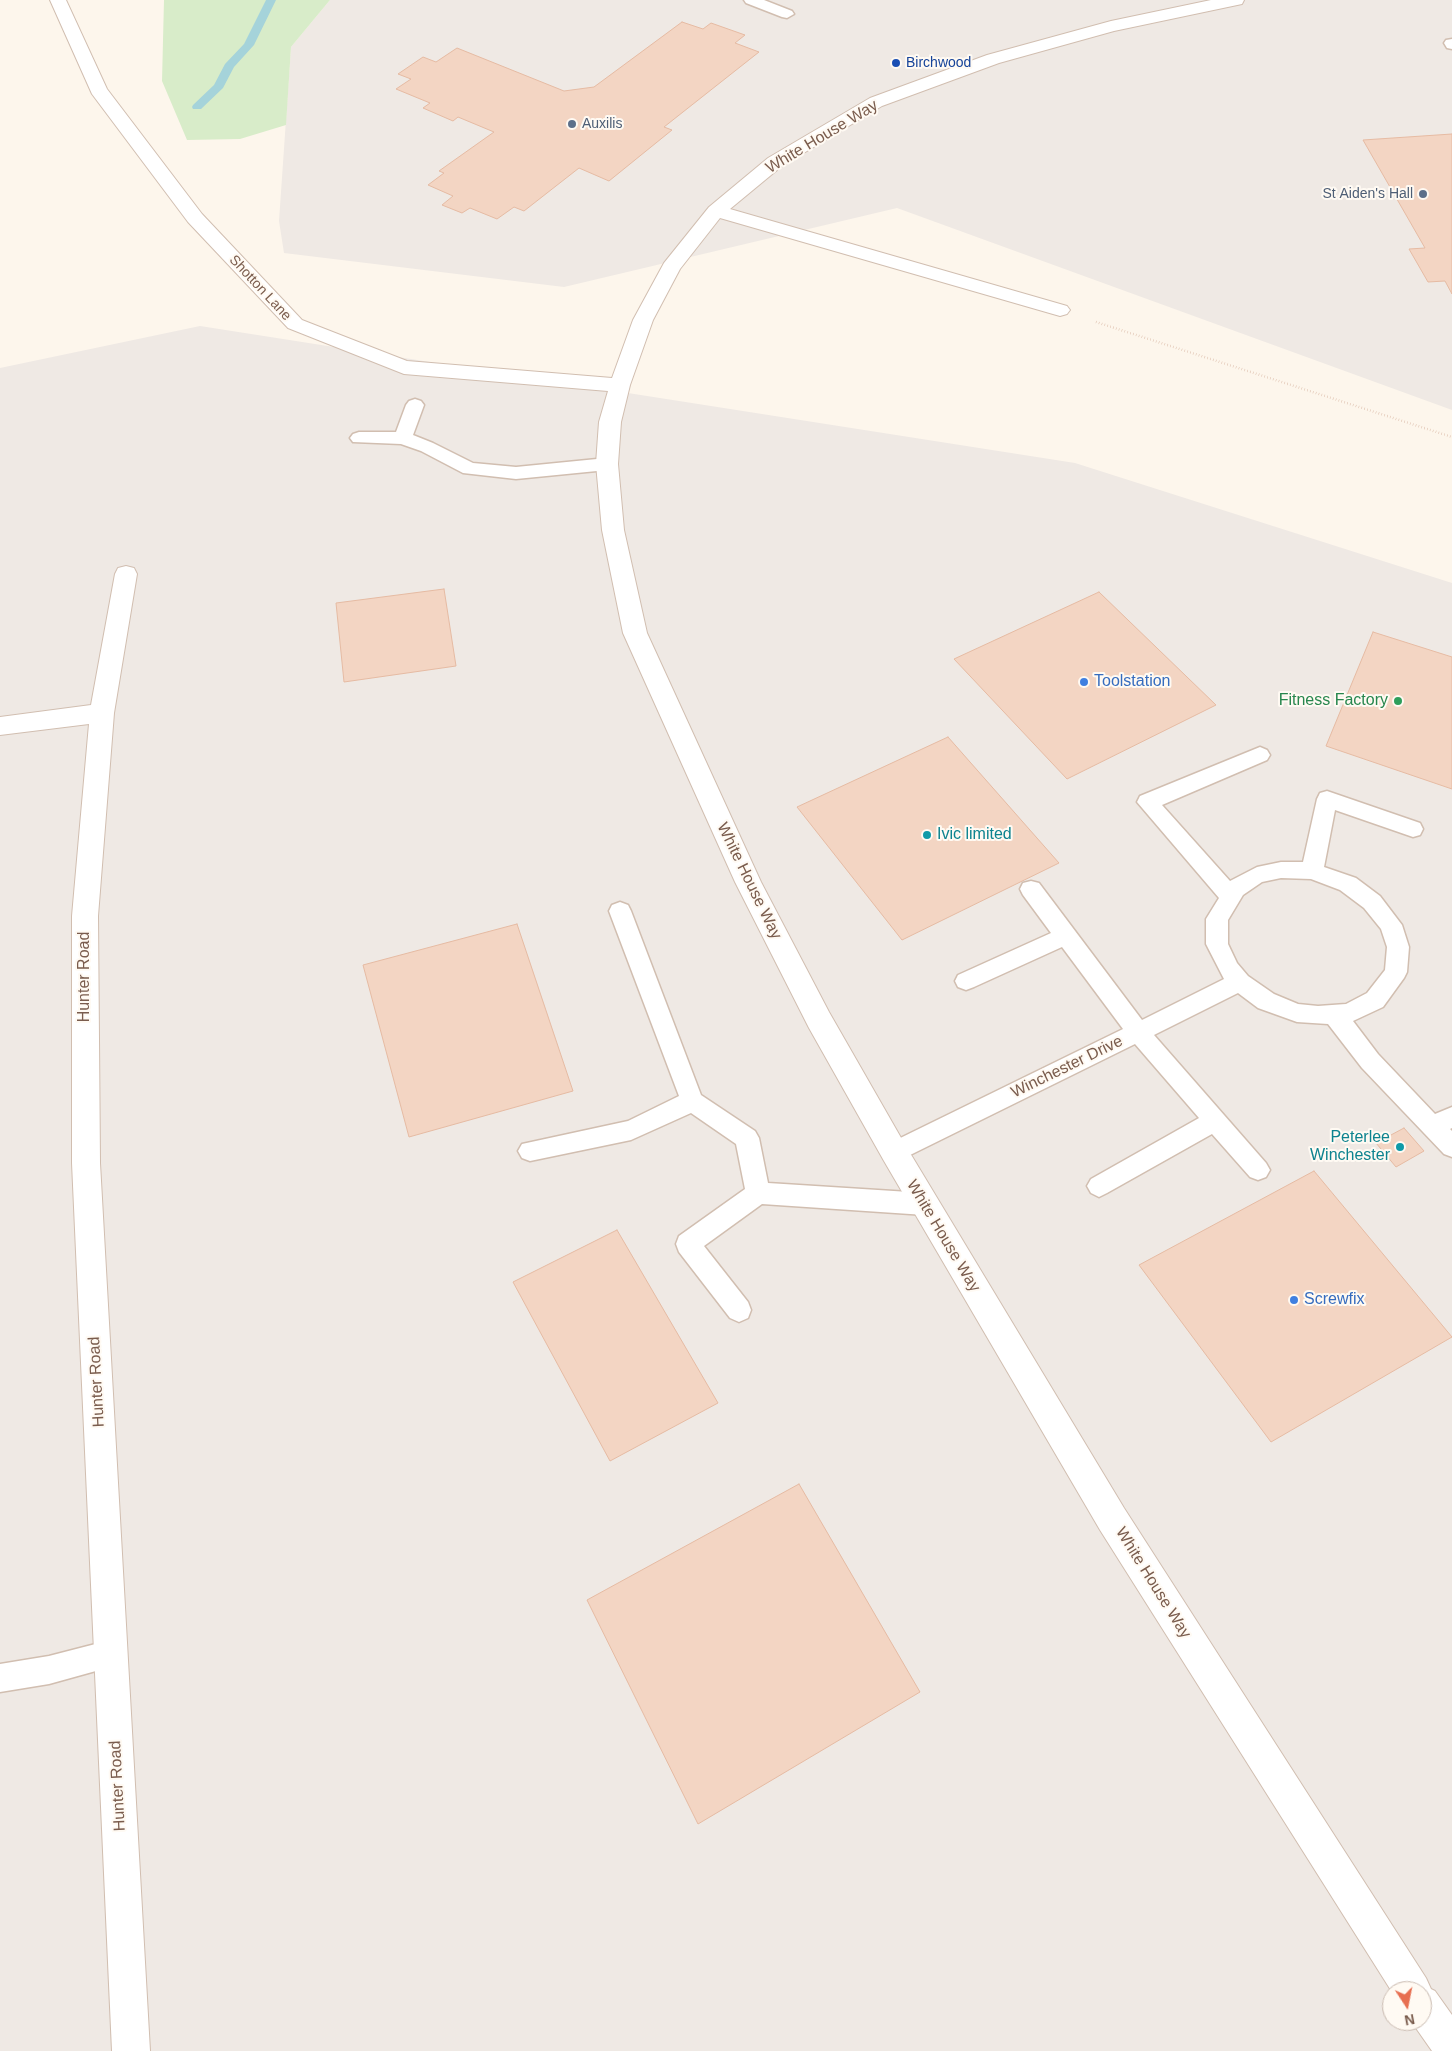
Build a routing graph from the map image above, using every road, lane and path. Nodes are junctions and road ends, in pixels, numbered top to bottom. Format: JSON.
{"nodes":[{"id":1,"x":58,"y":0,"type":"edge"},
{"id":2,"x":751,"y":0,"type":"edge"},
{"id":3,"x":1236,"y":0,"type":"edge"},
{"id":4,"x":787,"y":14,"type":"dead end"},
{"id":5,"x":716,"y":211,"type":"junction"},
{"id":6,"x":1060,"y":310,"type":"joint"},
{"id":7,"x":620,"y":385,"type":"junction"},
{"id":8,"x":414,"y":405,"type":"dead end"},
{"id":9,"x":1452,"y":437,"type":"edge"},
{"id":10,"x":359,"y":438,"type":"dead end"},
{"id":11,"x":403,"y":438,"type":"junction"},
{"id":12,"x":607,"y":464,"type":"junction"},
{"id":13,"x":126,"y":574,"type":"dead end"},
{"id":14,"x":102,"y":713,"type":"junction"},
{"id":15,"x":0,"y":726,"type":"edge"},
{"id":16,"x":1260,"y":755,"type":"dead end"},
{"id":17,"x":1413,"y":828,"type":"dead end"},
{"id":18,"x":1312,"y":872,"type":"junction"},
{"id":19,"x":1031,"y":889,"type":"dead end"},
{"id":20,"x":1230,"y":896,"type":"junction"},
{"id":21,"x":620,"y":911,"type":"dead end"},
{"id":22,"x":1066,"y":936,"type":"junction"},
{"id":23,"x":966,"y":981,"type":"dead end"},
{"id":24,"x":1240,"y":982,"type":"junction"},
{"id":25,"x":1334,"y":1014,"type":"junction"},
{"id":26,"x":1138,"y":1032,"type":"junction"},
{"id":27,"x":692,"y":1101,"type":"junction"},
{"id":28,"x":1215,"y":1121,"type":"junction"},
{"id":29,"x":1442,"y":1122,"type":"edge"},
{"id":30,"x":1452,"y":1147,"type":"edge"},
{"id":31,"x":530,"y":1152,"type":"dead end"},
{"id":32,"x":894,"y":1152,"type":"junction"},
{"id":33,"x":1258,"y":1170,"type":"dead end"},
{"id":34,"x":1099,"y":1186,"type":"dead end"},
{"id":35,"x":758,"y":1193,"type":"junction"},
{"id":36,"x":925,"y":1204,"type":"junction"},
{"id":37,"x":738,"y":1310,"type":"dead end"},
{"id":38,"x":111,"y":1654,"type":"junction"},
{"id":39,"x":0,"y":1678,"type":"edge"},
{"id":40,"x":1407,"y":1981,"type":"edge"},
{"id":41,"x":1432,"y":2019,"type":"edge"},
{"id":42,"x":1452,"y":2048,"type":"edge"},
{"id":43,"x":131,"y":2051,"type":"edge"}],
"edges":[{"from":1,"to":7,"type":"street","name":"Shotton Lane"},
{"from":2,"to":4,"type":"lane"},
{"from":3,"to":5,"type":"street","name":"White House Way"},
{"from":5,"to":6,"type":"street"},
{"from":5,"to":7,"type":"street","name":"White House Way"},
{"from":6,"to":9,"type":"path"},
{"from":7,"to":12,"type":"street","name":"White House Way"},
{"from":8,"to":11,"type":"lane"},
{"from":10,"to":11,"type":"lane"},
{"from":11,"to":12,"type":"lane"},
{"from":12,"to":32,"type":"street","name":"White House Way"},
{"from":13,"to":14,"type":"street","name":"Hunter Road"},
{"from":14,"to":15,"type":"street"},
{"from":14,"to":38,"type":"street","name":"Hunter Road"},
{"from":16,"to":20,"type":"lane"},
{"from":17,"to":18,"type":"lane"},
{"from":18,"to":20,"type":"lane"},
{"from":18,"to":25,"type":"lane"},
{"from":19,"to":22,"type":"lane"},
{"from":20,"to":24,"type":"lane"},
{"from":21,"to":27,"type":"lane"},
{"from":22,"to":23,"type":"lane"},
{"from":22,"to":26,"type":"lane"},
{"from":24,"to":25,"type":"lane"},
{"from":24,"to":26,"type":"lane","name":"Winchester Drive"},
{"from":25,"to":29,"type":"lane"},
{"from":26,"to":28,"type":"lane"},
{"from":26,"to":32,"type":"lane","name":"Winchester Drive"},
{"from":27,"to":31,"type":"lane"},
{"from":27,"to":35,"type":"lane"},
{"from":28,"to":33,"type":"lane"},
{"from":28,"to":34,"type":"lane"},
{"from":29,"to":30,"type":"lane"},
{"from":32,"to":36,"type":"street","name":"White House Way"},
{"from":35,"to":36,"type":"lane"},
{"from":35,"to":37,"type":"lane"},
{"from":36,"to":40,"type":"street","name":"White House Way"},
{"from":38,"to":39,"type":"lane"},
{"from":38,"to":43,"type":"street","name":"Hunter Road"},
{"from":41,"to":42,"type":"street"}]}
